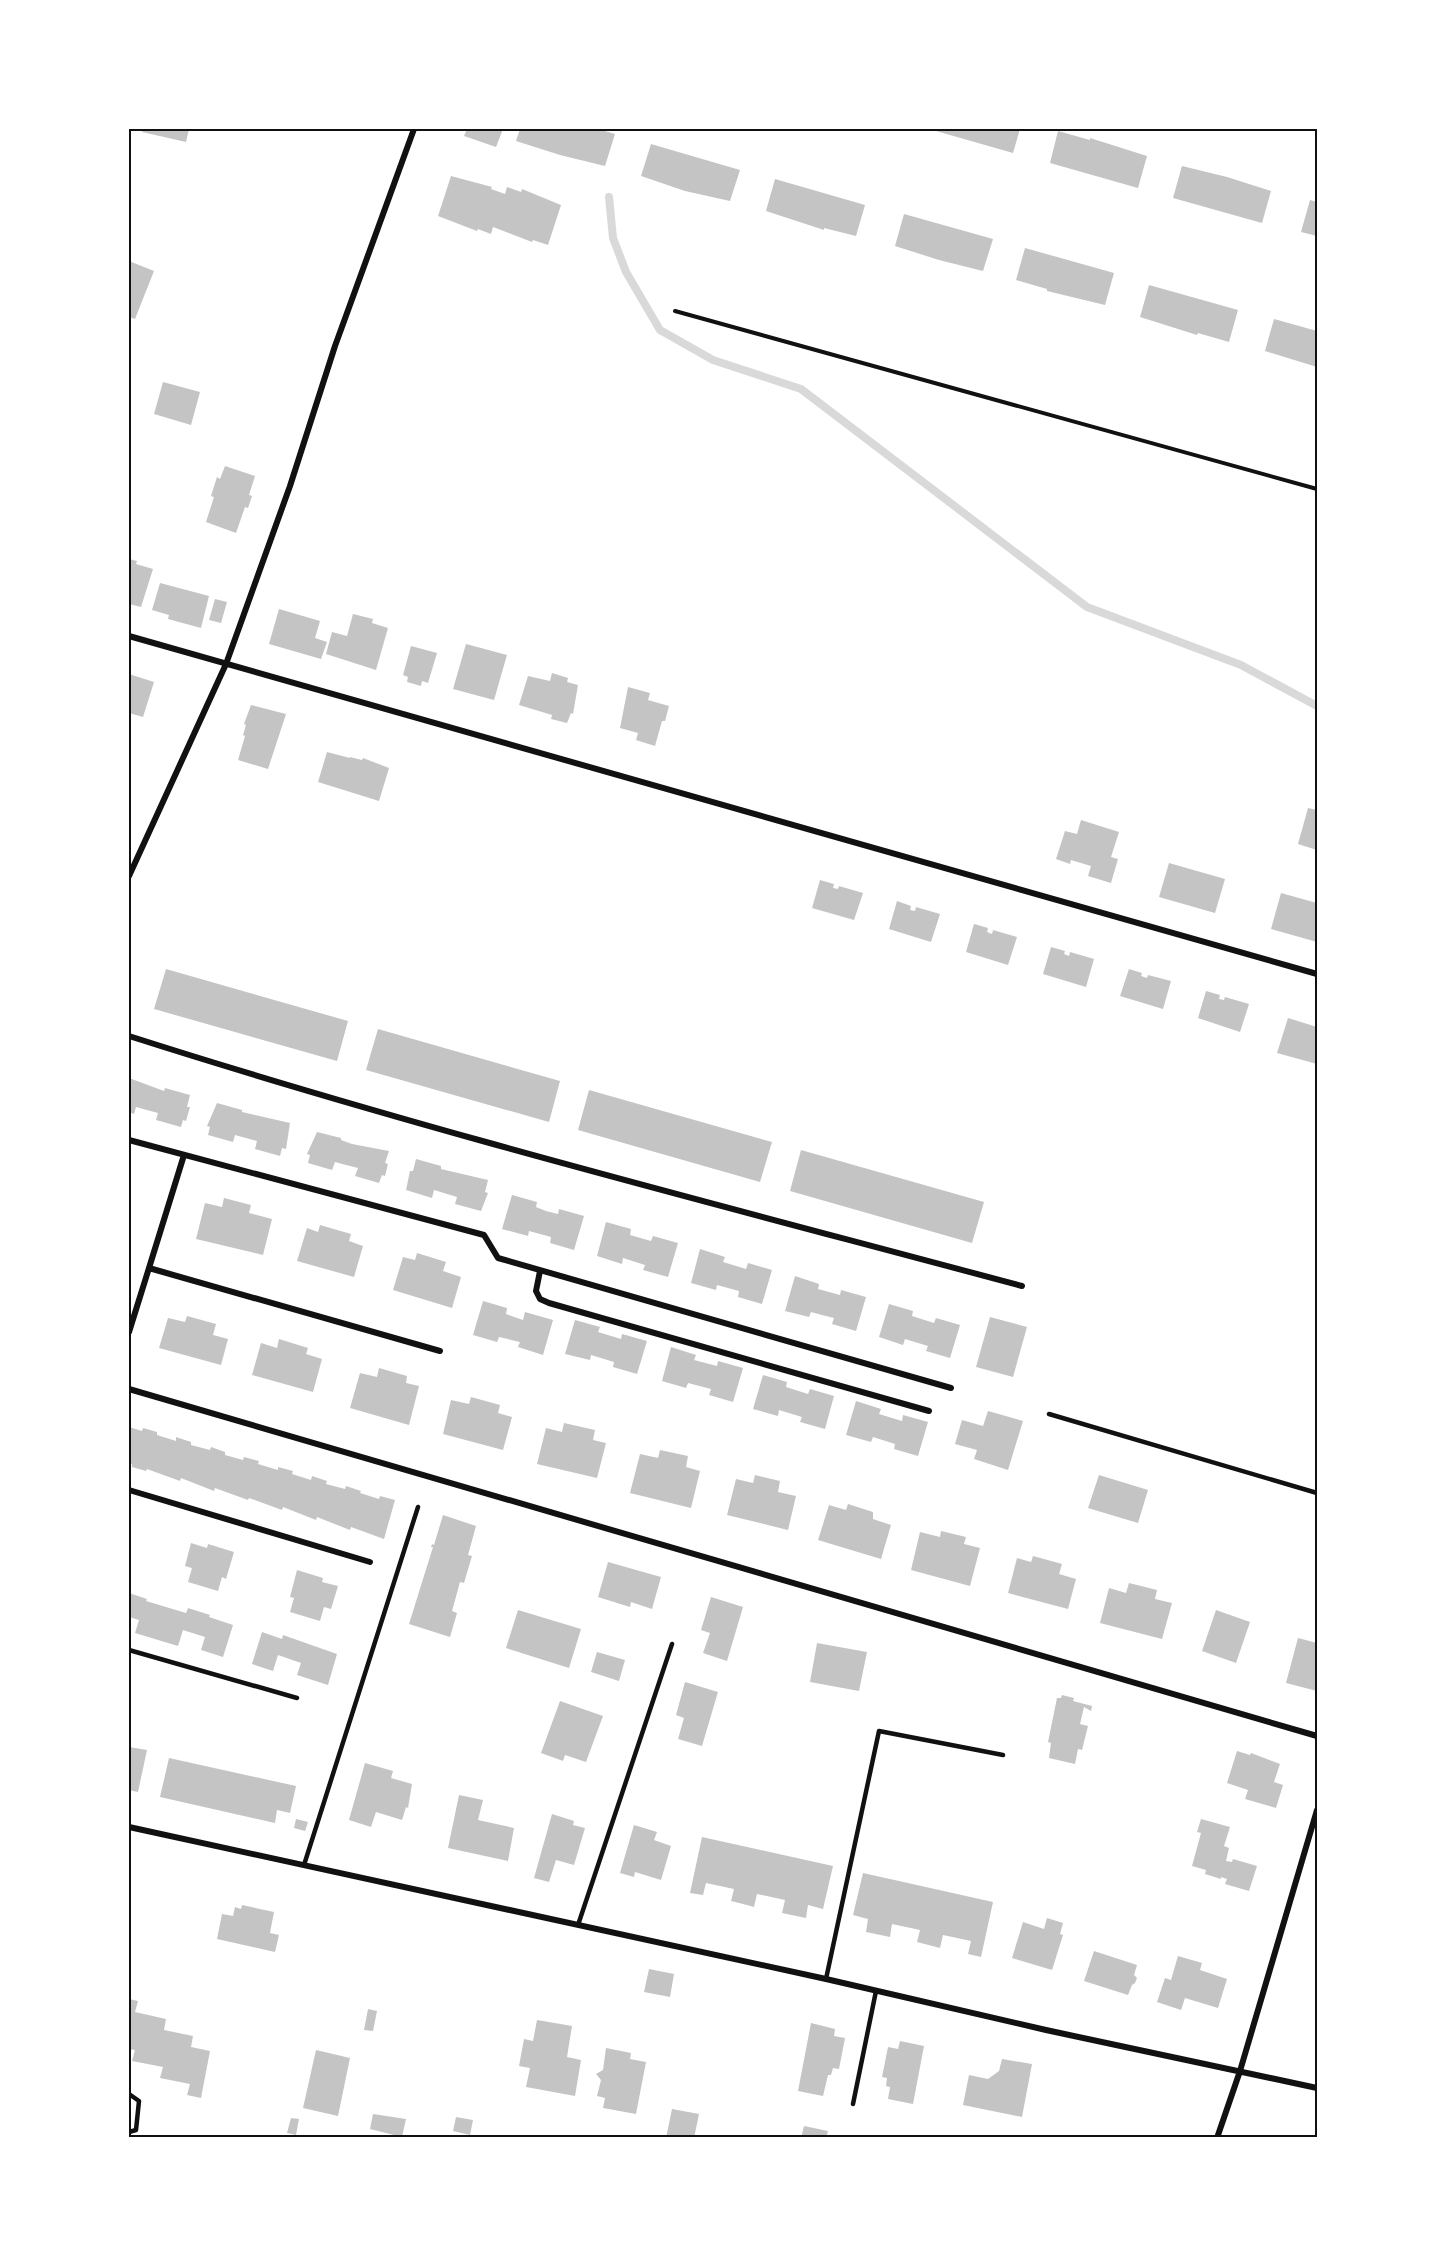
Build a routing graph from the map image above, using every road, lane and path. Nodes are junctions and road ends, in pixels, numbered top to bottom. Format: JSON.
{"nodes":[{"id":1,"x":414,"y":129,"type":"edge"},
{"id":2,"x":675,"y":311,"type":"dead end"},
{"id":3,"x":1317,"y":489,"type":"edge"},
{"id":4,"x":129,"y":636,"type":"edge"},
{"id":5,"x":225,"y":664,"type":"junction"},
{"id":6,"x":129,"y":876,"type":"edge"},
{"id":7,"x":1317,"y":974,"type":"edge"},
{"id":8,"x":129,"y":1036,"type":"edge"},
{"id":9,"x":129,"y":1140,"type":"edge"},
{"id":10,"x":184,"y":1155,"type":"junction"},
{"id":11,"x":149,"y":1268,"type":"junction"},
{"id":12,"x":540,"y":1271,"type":"junction"},
{"id":13,"x":1022,"y":1286,"type":"dead end"},
{"id":14,"x":129,"y":1332,"type":"edge"},
{"id":15,"x":440,"y":1351,"type":"dead end"},
{"id":16,"x":951,"y":1388,"type":"dead end"},
{"id":17,"x":129,"y":1389,"type":"edge"},
{"id":18,"x":929,"y":1411,"type":"dead end"},
{"id":19,"x":1048,"y":1414,"type":"dead end"},
{"id":20,"x":129,"y":1490,"type":"edge"},
{"id":21,"x":1317,"y":1493,"type":"edge"},
{"id":22,"x":418,"y":1507,"type":"dead end"},
{"id":23,"x":370,"y":1562,"type":"dead end"},
{"id":24,"x":672,"y":1644,"type":"dead end"},
{"id":25,"x":129,"y":1650,"type":"edge"},
{"id":26,"x":297,"y":1698,"type":"dead end"},
{"id":27,"x":1317,"y":1736,"type":"edge"},
{"id":28,"x":1003,"y":1755,"type":"dead end"},
{"id":29,"x":1317,"y":1810,"type":"edge"},
{"id":30,"x":129,"y":1827,"type":"edge"},
{"id":31,"x":304,"y":1865,"type":"junction"},
{"id":32,"x":578,"y":1925,"type":"junction"},
{"id":33,"x":826,"y":1979,"type":"junction"},
{"id":34,"x":876,"y":1991,"type":"junction"},
{"id":35,"x":1240,"y":2071,"type":"junction"},
{"id":36,"x":1317,"y":2088,"type":"edge"},
{"id":37,"x":129,"y":2094,"type":"edge"},
{"id":38,"x":853,"y":2104,"type":"dead end"},
{"id":39,"x":129,"y":2132,"type":"edge"},
{"id":40,"x":1217,"y":2138,"type":"edge"}],
"edges":[{"from":1,"to":5,"type":"street"},
{"from":2,"to":3,"type":"path"},
{"from":4,"to":5,"type":"street"},
{"from":5,"to":6,"type":"street"},
{"from":5,"to":7,"type":"street"},
{"from":8,"to":13,"type":"street"},
{"from":9,"to":10,"type":"street"},
{"from":10,"to":11,"type":"street"},
{"from":10,"to":12,"type":"street"},
{"from":11,"to":14,"type":"street"},
{"from":11,"to":15,"type":"street"},
{"from":12,"to":16,"type":"street"},
{"from":12,"to":18,"type":"street"},
{"from":17,"to":27,"type":"street"},
{"from":19,"to":21,"type":"lane"},
{"from":20,"to":23,"type":"street"},
{"from":22,"to":31,"type":"lane"},
{"from":24,"to":32,"type":"lane"},
{"from":25,"to":26,"type":"lane"},
{"from":28,"to":33,"type":"lane"},
{"from":29,"to":35,"type":"street"},
{"from":30,"to":31,"type":"street"},
{"from":31,"to":32,"type":"street"},
{"from":32,"to":33,"type":"street"},
{"from":33,"to":34,"type":"street"},
{"from":34,"to":35,"type":"street"},
{"from":34,"to":38,"type":"lane"},
{"from":35,"to":36,"type":"street"},
{"from":35,"to":40,"type":"street"},
{"from":37,"to":39,"type":"lane"}]}
